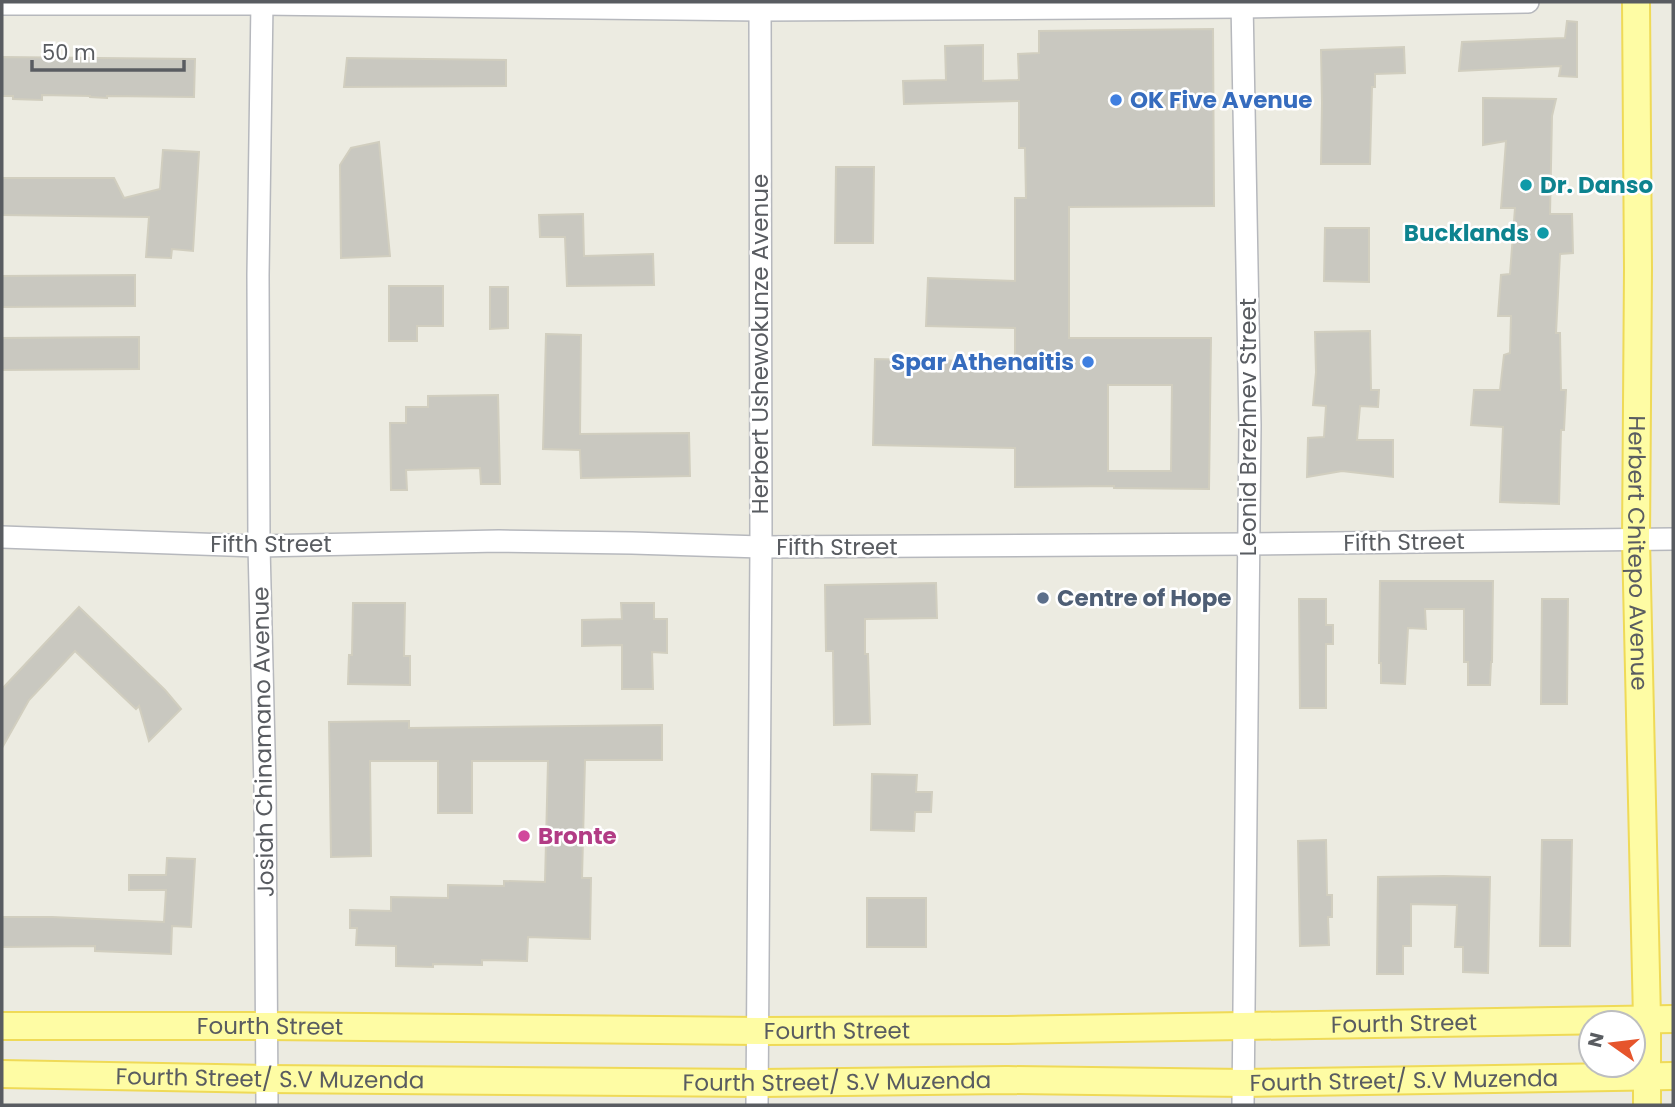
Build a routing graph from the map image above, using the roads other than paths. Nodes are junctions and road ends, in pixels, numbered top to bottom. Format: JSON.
{"nodes":[{"id":1,"x":1528,"y":2,"type":"edge"},
{"id":2,"x":1636,"y":2,"type":"edge"},
{"id":3,"x":262,"y":3,"type":"edge"},
{"id":4,"x":2,"y":4,"type":"edge"},
{"id":5,"x":1242,"y":4,"type":"edge"},
{"id":6,"x":760,"y":6,"type":"edge"},
{"id":7,"x":2,"y":537,"type":"edge"},
{"id":8,"x":1673,"y":539,"type":"edge"},
{"id":9,"x":1636,"y":540,"type":"junction"},
{"id":10,"x":1248,"y":544,"type":"junction"},
{"id":11,"x":259,"y":546,"type":"junction"},
{"id":12,"x":761,"y":547,"type":"junction"},
{"id":13,"x":1647,"y":1009,"type":"edge"},
{"id":14,"x":1647,"y":1019,"type":"joint"},
{"id":15,"x":1673,"y":1019,"type":"edge"},
{"id":16,"x":1577,"y":1020,"type":"edge"},
{"id":17,"x":2,"y":1026,"type":"edge"},
{"id":18,"x":268,"y":1026,"type":"junction"},
{"id":19,"x":1244,"y":1026,"type":"junction"},
{"id":20,"x":758,"y":1031,"type":"junction"},
{"id":21,"x":2,"y":1074,"type":"edge"},
{"id":22,"x":1660,"y":1075,"type":"edge"},
{"id":23,"x":267,"y":1079,"type":"junction"},
{"id":24,"x":757,"y":1094,"type":"edge"},
{"id":25,"x":1244,"y":1094,"type":"edge"},
{"id":26,"x":267,"y":1105,"type":"edge"},
{"id":27,"x":1647,"y":1105,"type":"edge"}],
"edges":[{"from":1,"to":5,"type":"street"},
{"from":2,"to":9,"type":"main road","name":"Herbert Chitepo Avenue"},
{"from":3,"to":4,"type":"street"},
{"from":3,"to":6,"type":"street"},
{"from":3,"to":11,"type":"street","name":"Josiah Chinamano Avenue"},
{"from":5,"to":6,"type":"street"},
{"from":5,"to":10,"type":"street","name":"Leonid Brezhnev Street"},
{"from":6,"to":12,"type":"street","name":"Herbert Ushewokunze Avenue"},
{"from":7,"to":11,"type":"street","name":"Fifth Street"},
{"from":8,"to":9,"type":"street","name":"Fifth Street"},
{"from":9,"to":10,"type":"street","name":"Fifth Street"},
{"from":9,"to":13,"type":"main road","name":"Herbert Chitepo Avenue"},
{"from":10,"to":12,"type":"street","name":"Fifth Street"},
{"from":10,"to":19,"type":"street","name":"Leonid Brezhnev Street"},
{"from":11,"to":12,"type":"street","name":"Fifth Street"},
{"from":11,"to":18,"type":"street","name":"Josiah Chinamano Avenue"},
{"from":12,"to":20,"type":"street","name":"Herbert Ushewokunze Avenue"},
{"from":14,"to":15,"type":"main road","name":"Fourth Street"},
{"from":14,"to":22,"type":"main road","name":"Herbert Chitepo Avenue"},
{"from":16,"to":19,"type":"main road","name":"Fourth Street"},
{"from":17,"to":18,"type":"main road","name":"Fourth Street"},
{"from":18,"to":20,"type":"main road","name":"Fourth Street"},
{"from":18,"to":23,"type":"street","name":"Josiah Chinamano Avenue"},
{"from":19,"to":20,"type":"main road","name":"Fourth Street"},
{"from":19,"to":25,"type":"street","name":"Leonid Brezhnev Street"},
{"from":20,"to":24,"type":"street","name":"Herbert Ushewokunze Avenue"},
{"from":21,"to":23,"type":"main road","name":"Fourth Street/ S.V Muzenda"},
{"from":22,"to":25,"type":"main road","name":"Fourth Street/ S.V Muzenda"},
{"from":22,"to":27,"type":"main road","name":"Herbert Chitepo Avenue"},
{"from":23,"to":24,"type":"main road","name":"Fourth Street/ S.V Muzenda"},
{"from":23,"to":26,"type":"street","name":"Josiah Chinamano Avenue"},
{"from":24,"to":25,"type":"main road","name":"Fourth Street/ S.V Muzenda"}]}
